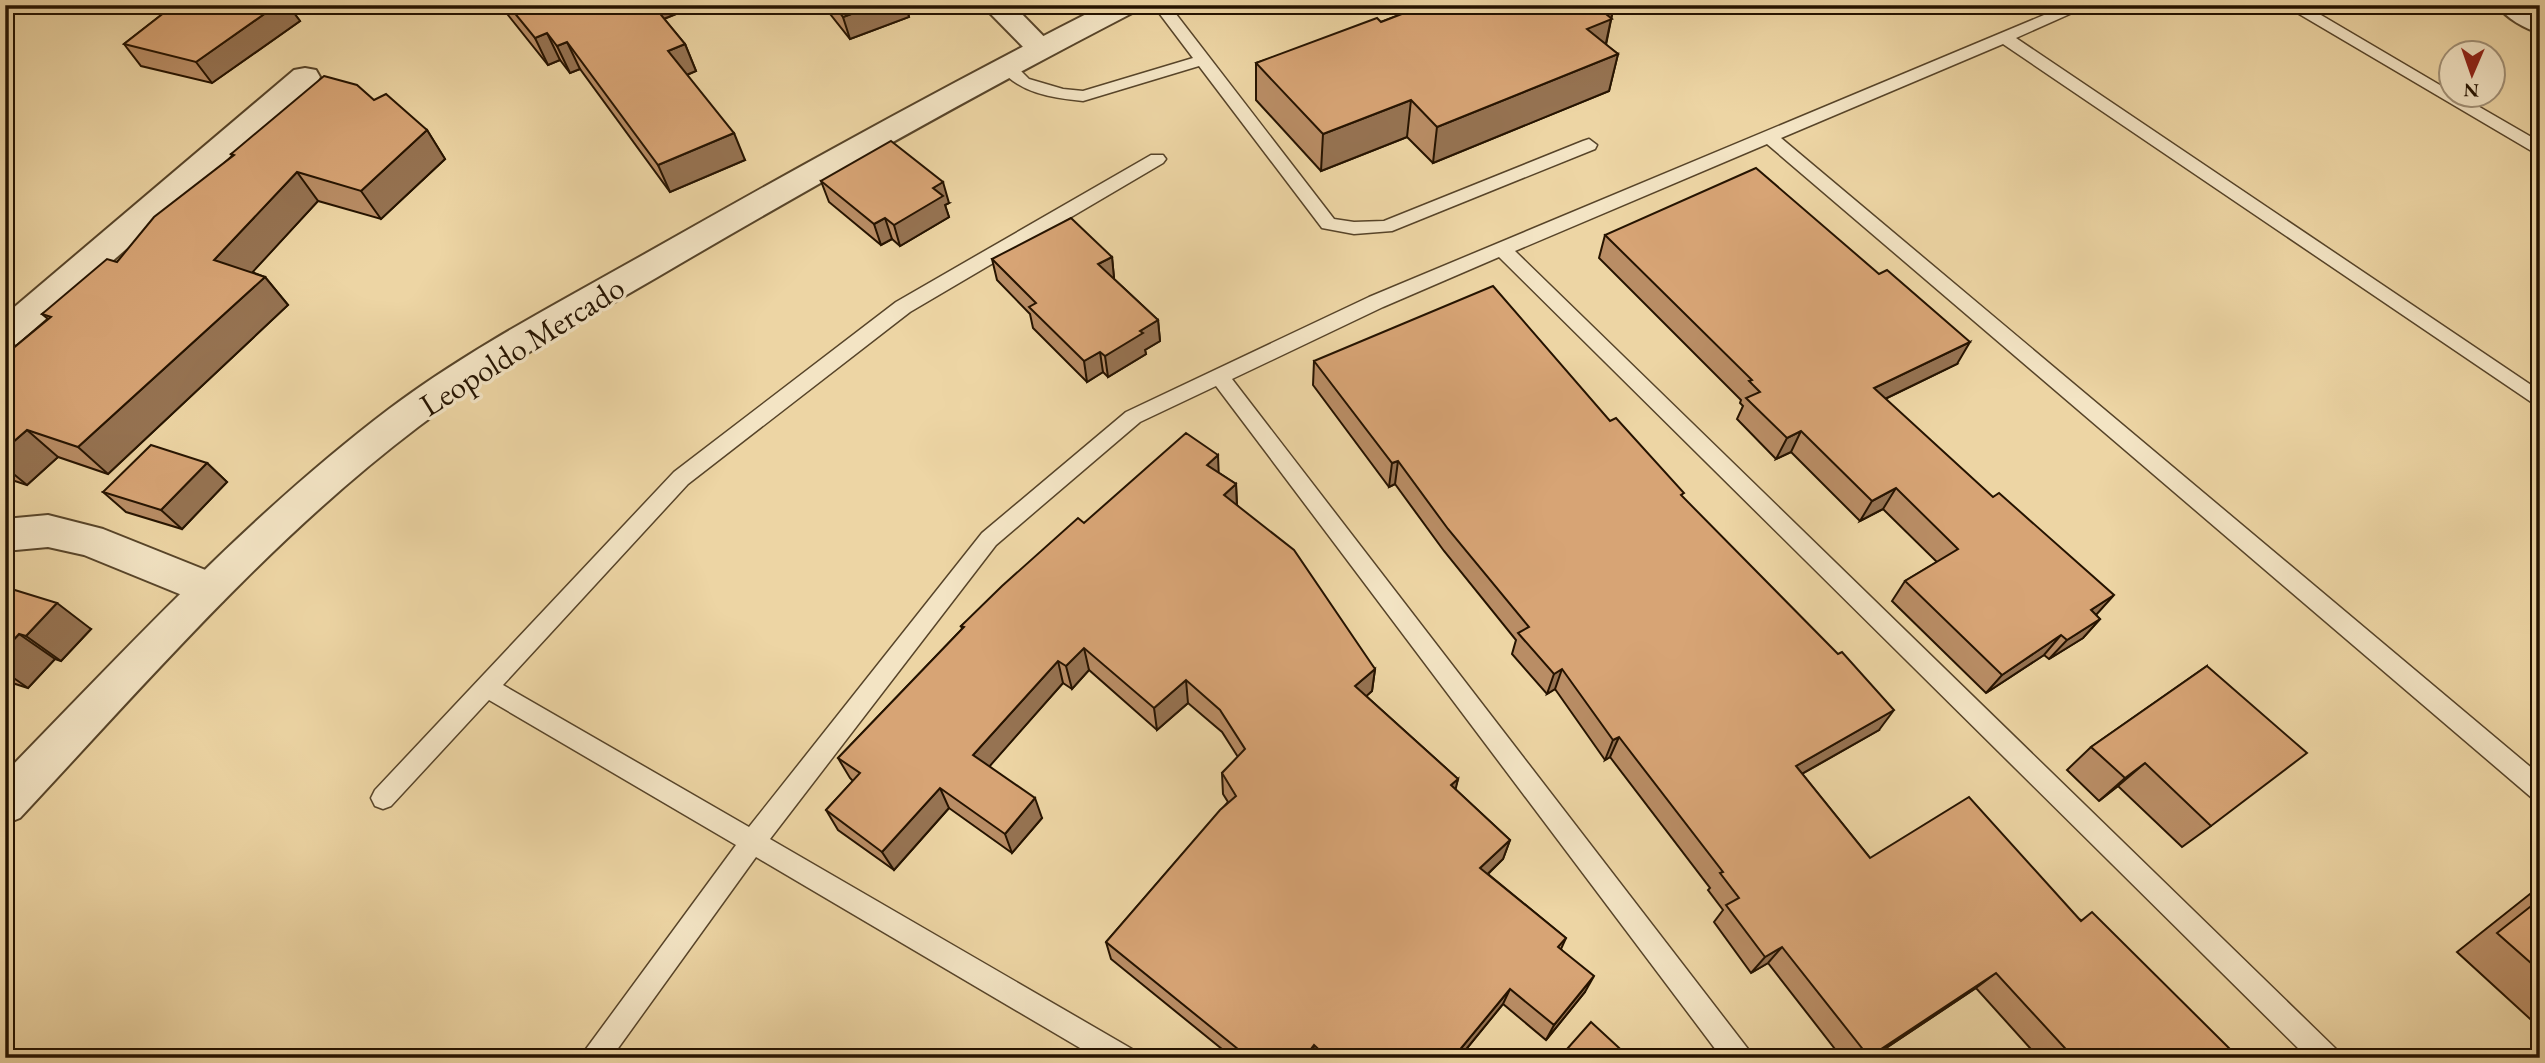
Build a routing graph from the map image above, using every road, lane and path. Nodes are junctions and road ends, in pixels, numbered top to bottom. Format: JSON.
{"nodes":[{"id":1,"x":996,"y":5,"type":"edge"},
{"id":2,"x":1126,"y":5,"type":"edge"},
{"id":3,"x":1161,"y":5,"type":"edge"},
{"id":4,"x":2082,"y":5,"type":"edge"},
{"id":5,"x":2292,"y":5,"type":"edge"},
{"id":6,"x":2511,"y":5,"type":"edge"},
{"id":7,"x":2540,"y":24,"type":"edge"},
{"id":8,"x":2005,"y":38,"type":"junction"},
{"id":9,"x":1040,"y":48,"type":"junction"},
{"id":10,"x":1203,"y":60,"type":"junction"},
{"id":11,"x":1007,"y":67,"type":"junction"},
{"id":12,"x":305,"y":77,"type":"dead end"},
{"id":13,"x":1769,"y":137,"type":"junction"},
{"id":14,"x":1590,"y":145,"type":"dead end"},
{"id":15,"x":2540,"y":150,"type":"edge"},
{"id":16,"x":1157,"y":159,"type":"dead end"},
{"id":17,"x":1502,"y":249,"type":"junction"},
{"id":18,"x":5,"y":335,"type":"edge"},
{"id":19,"x":1219,"y":376,"type":"junction"},
{"id":20,"x":2540,"y":401,"type":"edge"},
{"id":21,"x":5,"y":536,"type":"edge"},
{"id":22,"x":209,"y":589,"type":"junction"},
{"id":23,"x":487,"y":687,"type":"junction"},
{"id":24,"x":2540,"y":790,"type":"edge"},
{"id":25,"x":383,"y":798,"type":"dead end"},
{"id":26,"x":5,"y":804,"type":"edge"},
{"id":27,"x":753,"y":841,"type":"junction"},
{"id":28,"x":595,"y":1058,"type":"edge"},
{"id":29,"x":1123,"y":1058,"type":"edge"},
{"id":30,"x":1739,"y":1058,"type":"edge"},
{"id":31,"x":2327,"y":1058,"type":"edge"}],
"edges":[{"from":1,"to":9,"type":"street"},
{"from":2,"to":9,"type":"street","name":"Leopoldo Mercado"},
{"from":3,"to":10,"type":"lane"},
{"from":4,"to":8,"type":"lane"},
{"from":5,"to":15,"type":"lane"},
{"from":6,"to":7,"type":"street"},
{"from":8,"to":13,"type":"lane"},
{"from":8,"to":20,"type":"lane"},
{"from":9,"to":11,"type":"street","name":"Leopoldo Mercado"},
{"from":10,"to":11,"type":"lane"},
{"from":10,"to":14,"type":"lane"},
{"from":11,"to":22,"type":"street","name":"Leopoldo Mercado"},
{"from":12,"to":18,"type":"street"},
{"from":13,"to":17,"type":"lane"},
{"from":13,"to":24,"type":"lane"},
{"from":16,"to":23,"type":"lane"},
{"from":17,"to":19,"type":"lane"},
{"from":17,"to":31,"type":"lane"},
{"from":19,"to":27,"type":"lane"},
{"from":19,"to":30,"type":"lane"},
{"from":21,"to":22,"type":"street"},
{"from":22,"to":26,"type":"street","name":"Leopoldo Mercado"},
{"from":23,"to":25,"type":"lane"},
{"from":23,"to":27,"type":"lane"},
{"from":27,"to":28,"type":"lane"},
{"from":27,"to":29,"type":"lane"}]}
